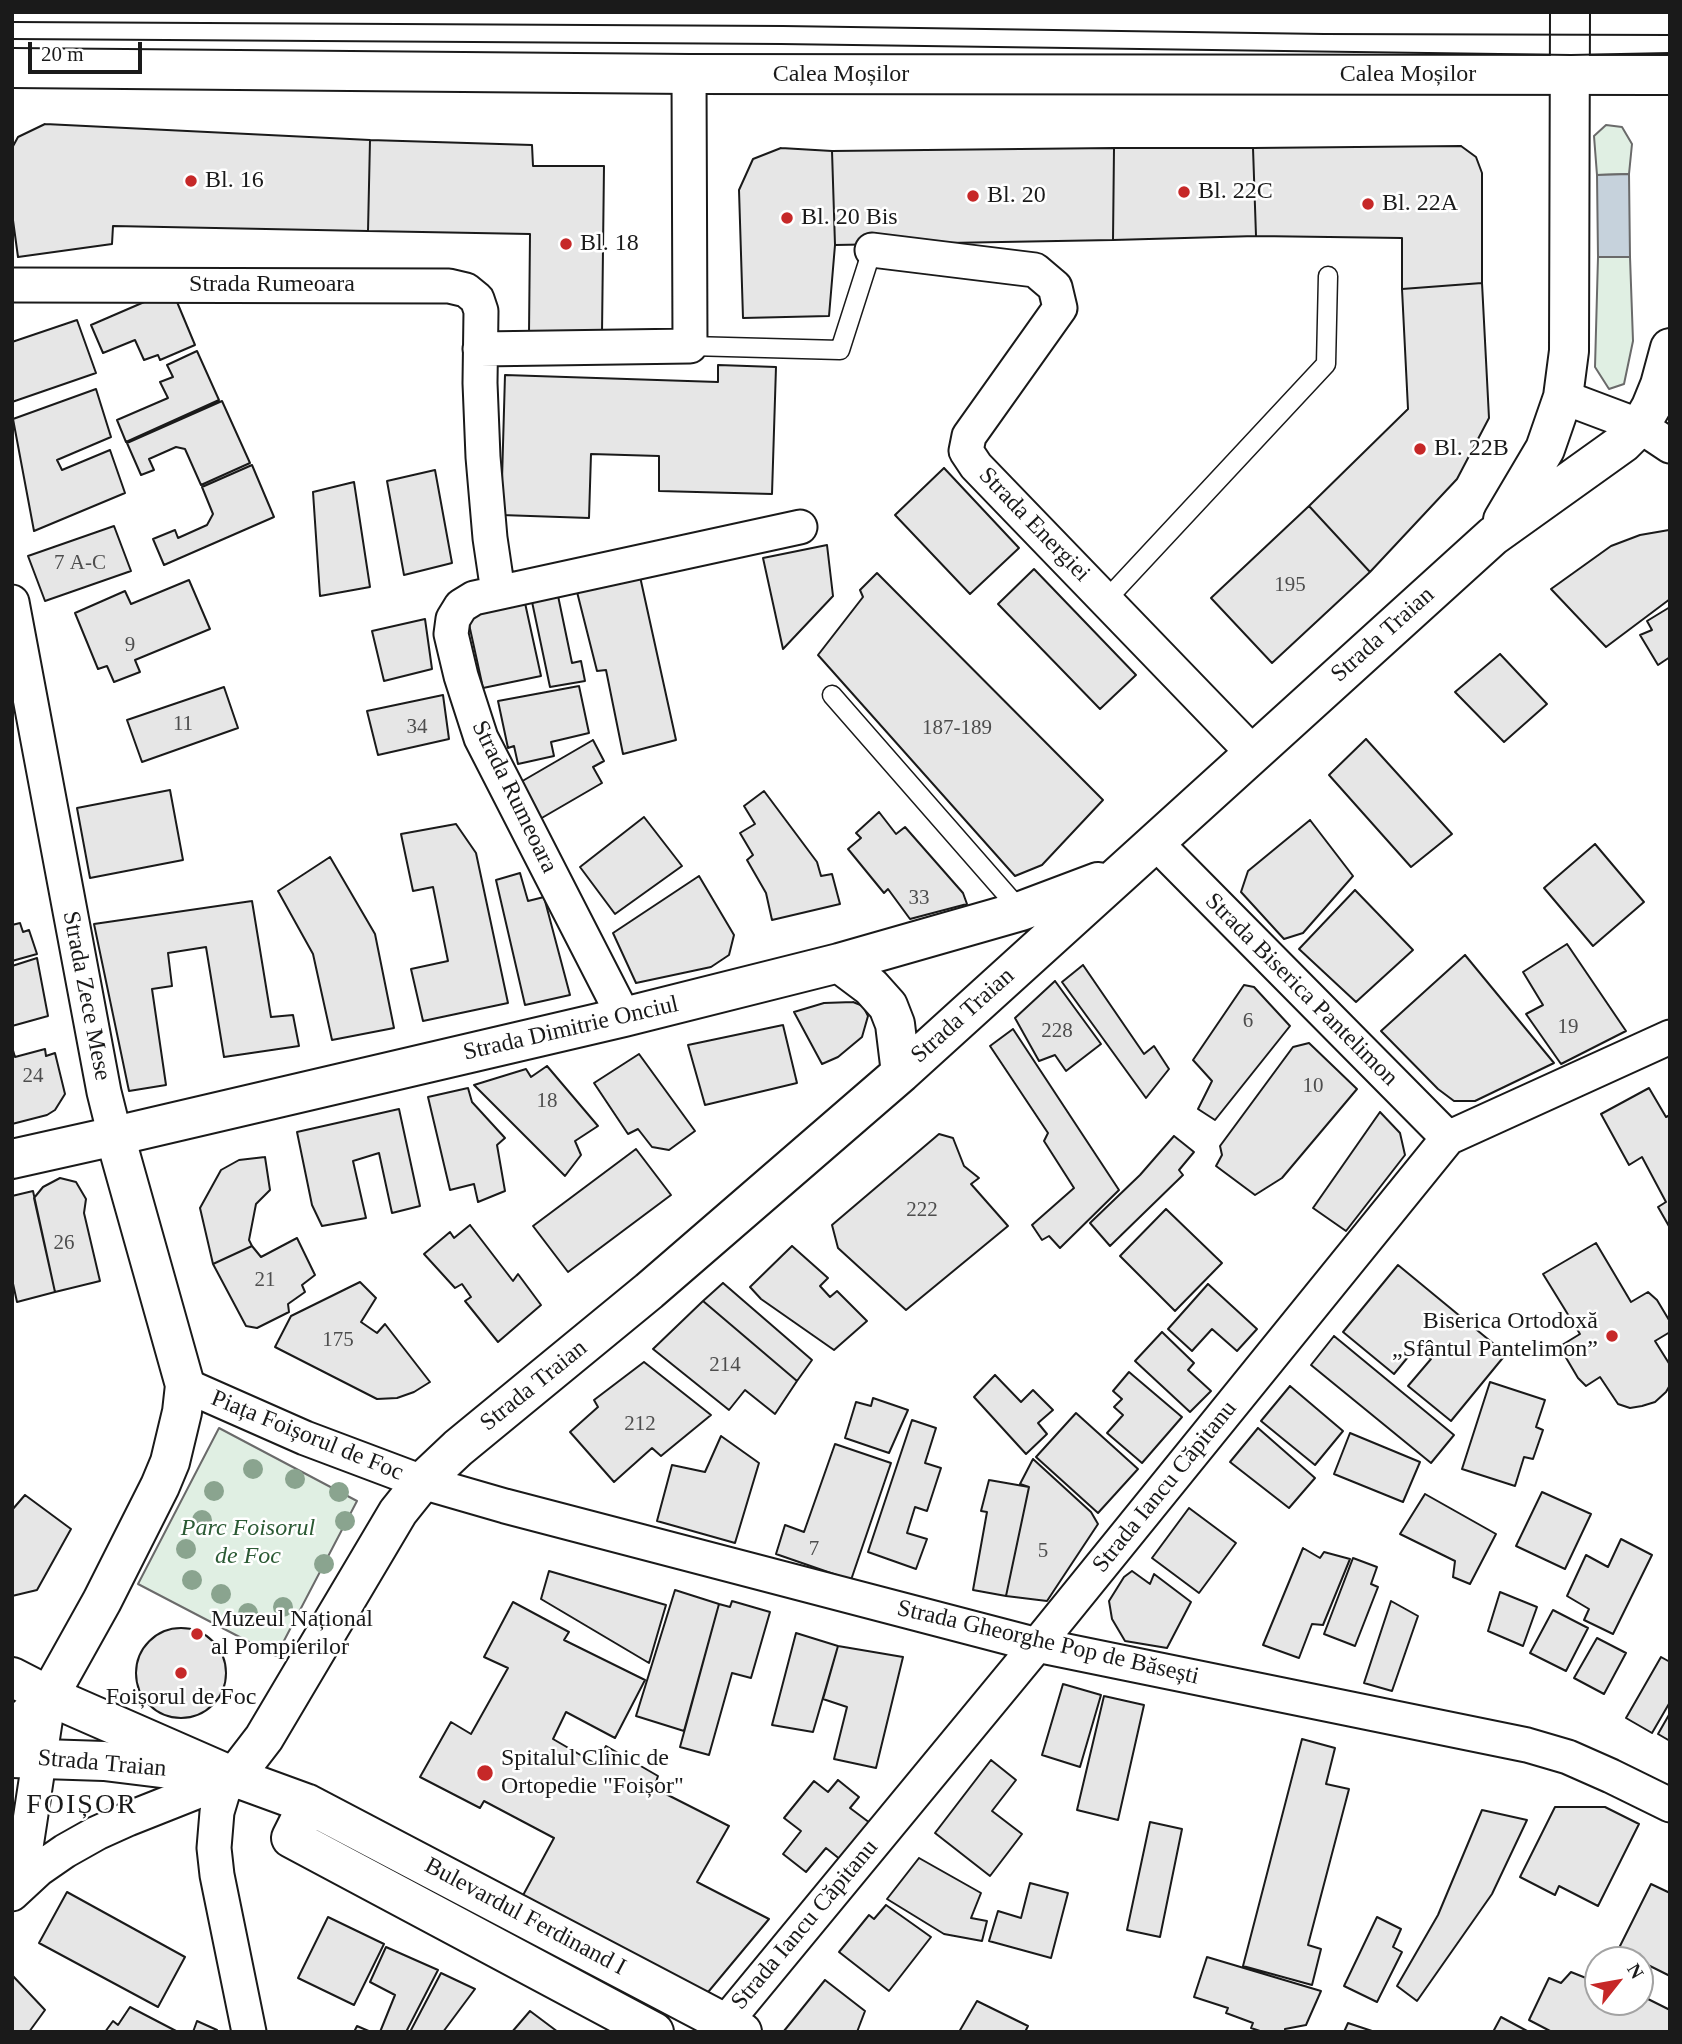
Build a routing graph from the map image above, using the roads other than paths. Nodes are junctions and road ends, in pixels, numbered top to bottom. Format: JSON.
{"nodes":[{"id":1,"x":1570,"y":23,"type":"edge"},
{"id":2,"x":12,"y":68,"type":"edge"},
{"id":3,"x":689,"y":74,"type":"junction"},
{"id":4,"x":1571,"y":75,"type":"junction"},
{"id":5,"x":1670,"y":75,"type":"edge"},
{"id":6,"x":872,"y":250,"type":"joint"},
{"id":7,"x":1328,"y":276,"type":"dead end"},
{"id":8,"x":12,"y":285,"type":"edge"},
{"id":9,"x":690,"y":345,"type":"junction"},
{"id":10,"x":1670,"y":348,"type":"edge"},
{"id":11,"x":480,"y":349,"type":"junction"},
{"id":12,"x":1563,"y":397,"type":"junction"},
{"id":13,"x":1655,"y":436,"type":"edge"},
{"id":14,"x":800,"y":527,"type":"dead end"},
{"id":15,"x":1493,"y":536,"type":"junction"},
{"id":16,"x":498,"y":593,"type":"junction"},
{"id":17,"x":1107,"y":599,"type":"junction"},
{"id":18,"x":12,"y":602,"type":"edge"},
{"id":19,"x":832,"y":695,"type":"dead end"},
{"id":20,"x":1253,"y":753,"type":"junction"},
{"id":21,"x":1155,"y":842,"type":"junction"},
{"id":22,"x":1123,"y":871,"type":"junction"},
{"id":23,"x":1021,"y":911,"type":"junction"},
{"id":24,"x":839,"y":963,"type":"junction"},
{"id":25,"x":624,"y":1017,"type":"junction"},
{"id":26,"x":1670,"y":1037,"type":"edge"},
{"id":27,"x":901,"y":1073,"type":"junction"},
{"id":28,"x":115,"y":1136,"type":"junction"},
{"id":29,"x":1448,"y":1138,"type":"junction"},
{"id":30,"x":12,"y":1159,"type":"edge"},
{"id":31,"x":184,"y":1385,"type":"junction"},
{"id":32,"x":422,"y":1482,"type":"junction"},
{"id":33,"x":1037,"y":1645,"type":"junction"},
{"id":34,"x":12,"y":1677,"type":"edge"},
{"id":35,"x":49,"y":1696,"type":"junction"},
{"id":36,"x":12,"y":1731,"type":"edge"},
{"id":37,"x":26,"y":1758,"type":"edge"},
{"id":38,"x":234,"y":1777,"type":"junction"},
{"id":39,"x":308,"y":1804,"type":"junction"},
{"id":40,"x":1670,"y":1805,"type":"edge"},
{"id":41,"x":16,"y":1890,"type":"edge"},
{"id":42,"x":734,"y":2027,"type":"edge"},
{"id":43,"x":249,"y":2032,"type":"edge"},
{"id":44,"x":654,"y":2032,"type":"edge"}],
"edges":[{"from":1,"to":4,"type":"main road","name":"Strada Traian"},
{"from":2,"to":3,"type":"main road","name":"Calea Moșilor"},
{"from":3,"to":4,"type":"main road","name":"Calea Moșilor"},
{"from":3,"to":9,"type":"street"},
{"from":4,"to":5,"type":"main road","name":"Calea Moșilor"},
{"from":4,"to":12,"type":"main road","name":"Strada Traian"},
{"from":6,"to":9,"type":"lane"},
{"from":6,"to":17,"type":"street","name":"Strada Energiei"},
{"from":7,"to":17,"type":"lane"},
{"from":8,"to":11,"type":"street","name":"Strada Rumeoara"},
{"from":9,"to":11,"type":"street"},
{"from":10,"to":13,"type":"main road","name":"Strada Traian"},
{"from":11,"to":16,"type":"street","name":"Strada Rumeoara"},
{"from":12,"to":13,"type":"street"},
{"from":12,"to":15,"type":"main road","name":"Strada Traian"},
{"from":13,"to":15,"type":"main road","name":"Strada Traian"},
{"from":14,"to":16,"type":"street","name":"Strada Rumeoara"},
{"from":15,"to":20,"type":"main road","name":"Strada Traian"},
{"from":16,"to":25,"type":"street","name":"Strada Rumeoara"},
{"from":17,"to":20,"type":"street","name":"Strada Energiei"},
{"from":18,"to":28,"type":"street","name":"Strada Zece Mese"},
{"from":19,"to":23,"type":"lane"},
{"from":20,"to":21,"type":"main road","name":"Strada Traian"},
{"from":21,"to":22,"type":"main road","name":"Strada Traian"},
{"from":21,"to":29,"type":"street","name":"Strada Biserica Pantelimon"},
{"from":22,"to":23,"type":"main road","name":"Strada Dimitrie Onciul"},
{"from":22,"to":27,"type":"main road","name":"Strada Traian"},
{"from":23,"to":24,"type":"main road","name":"Strada Dimitrie Onciul"},
{"from":24,"to":25,"type":"main road","name":"Strada Dimitrie Onciul"},
{"from":24,"to":27,"type":"main road"},
{"from":25,"to":28,"type":"main road","name":"Strada Dimitrie Onciul"},
{"from":26,"to":29,"type":"street","name":"Strada Iancu Căpitanu"},
{"from":27,"to":32,"type":"main road","name":"Strada Traian"},
{"from":28,"to":30,"type":"main road","name":"Strada Dimitrie Onciul"},
{"from":28,"to":31,"type":"main road","name":"Strada Zece Mese"},
{"from":29,"to":33,"type":"street","name":"Strada Iancu Căpitanu"},
{"from":31,"to":32,"type":"street","name":"Piața Foișorul de Foc"},
{"from":31,"to":35,"type":"main road","name":"Piața Foișorul de Foc"},
{"from":32,"to":33,"type":"street","name":"Strada Gheorghe Pop de Băsești"},
{"from":32,"to":38,"type":"main road","name":"Piața Foișorul de Foc"},
{"from":33,"to":40,"type":"street","name":"Strada Gheorghe Pop de Băsești"},
{"from":33,"to":42,"type":"street","name":"Strada Iancu Căpitanu"},
{"from":34,"to":35,"type":"main road","name":"Bulevardul Ferdinand I"},
{"from":35,"to":36,"type":"main road","name":"Strada Traian"},
{"from":35,"to":37,"type":"street"},
{"from":35,"to":38,"type":"main road","name":"Bulevardul Ferdinand I"},
{"from":37,"to":38,"type":"main road","name":"Strada Traian"},
{"from":37,"to":41,"type":"street"},
{"from":38,"to":39,"type":"main road","name":"Bulevardul Ferdinand I"},
{"from":38,"to":41,"type":"street"},
{"from":38,"to":43,"type":"street"},
{"from":39,"to":42,"type":"main road","name":"Bulevardul Ferdinand I"},
{"from":39,"to":44,"type":"main road","name":"Bulevardul Ferdinand I"}]}
